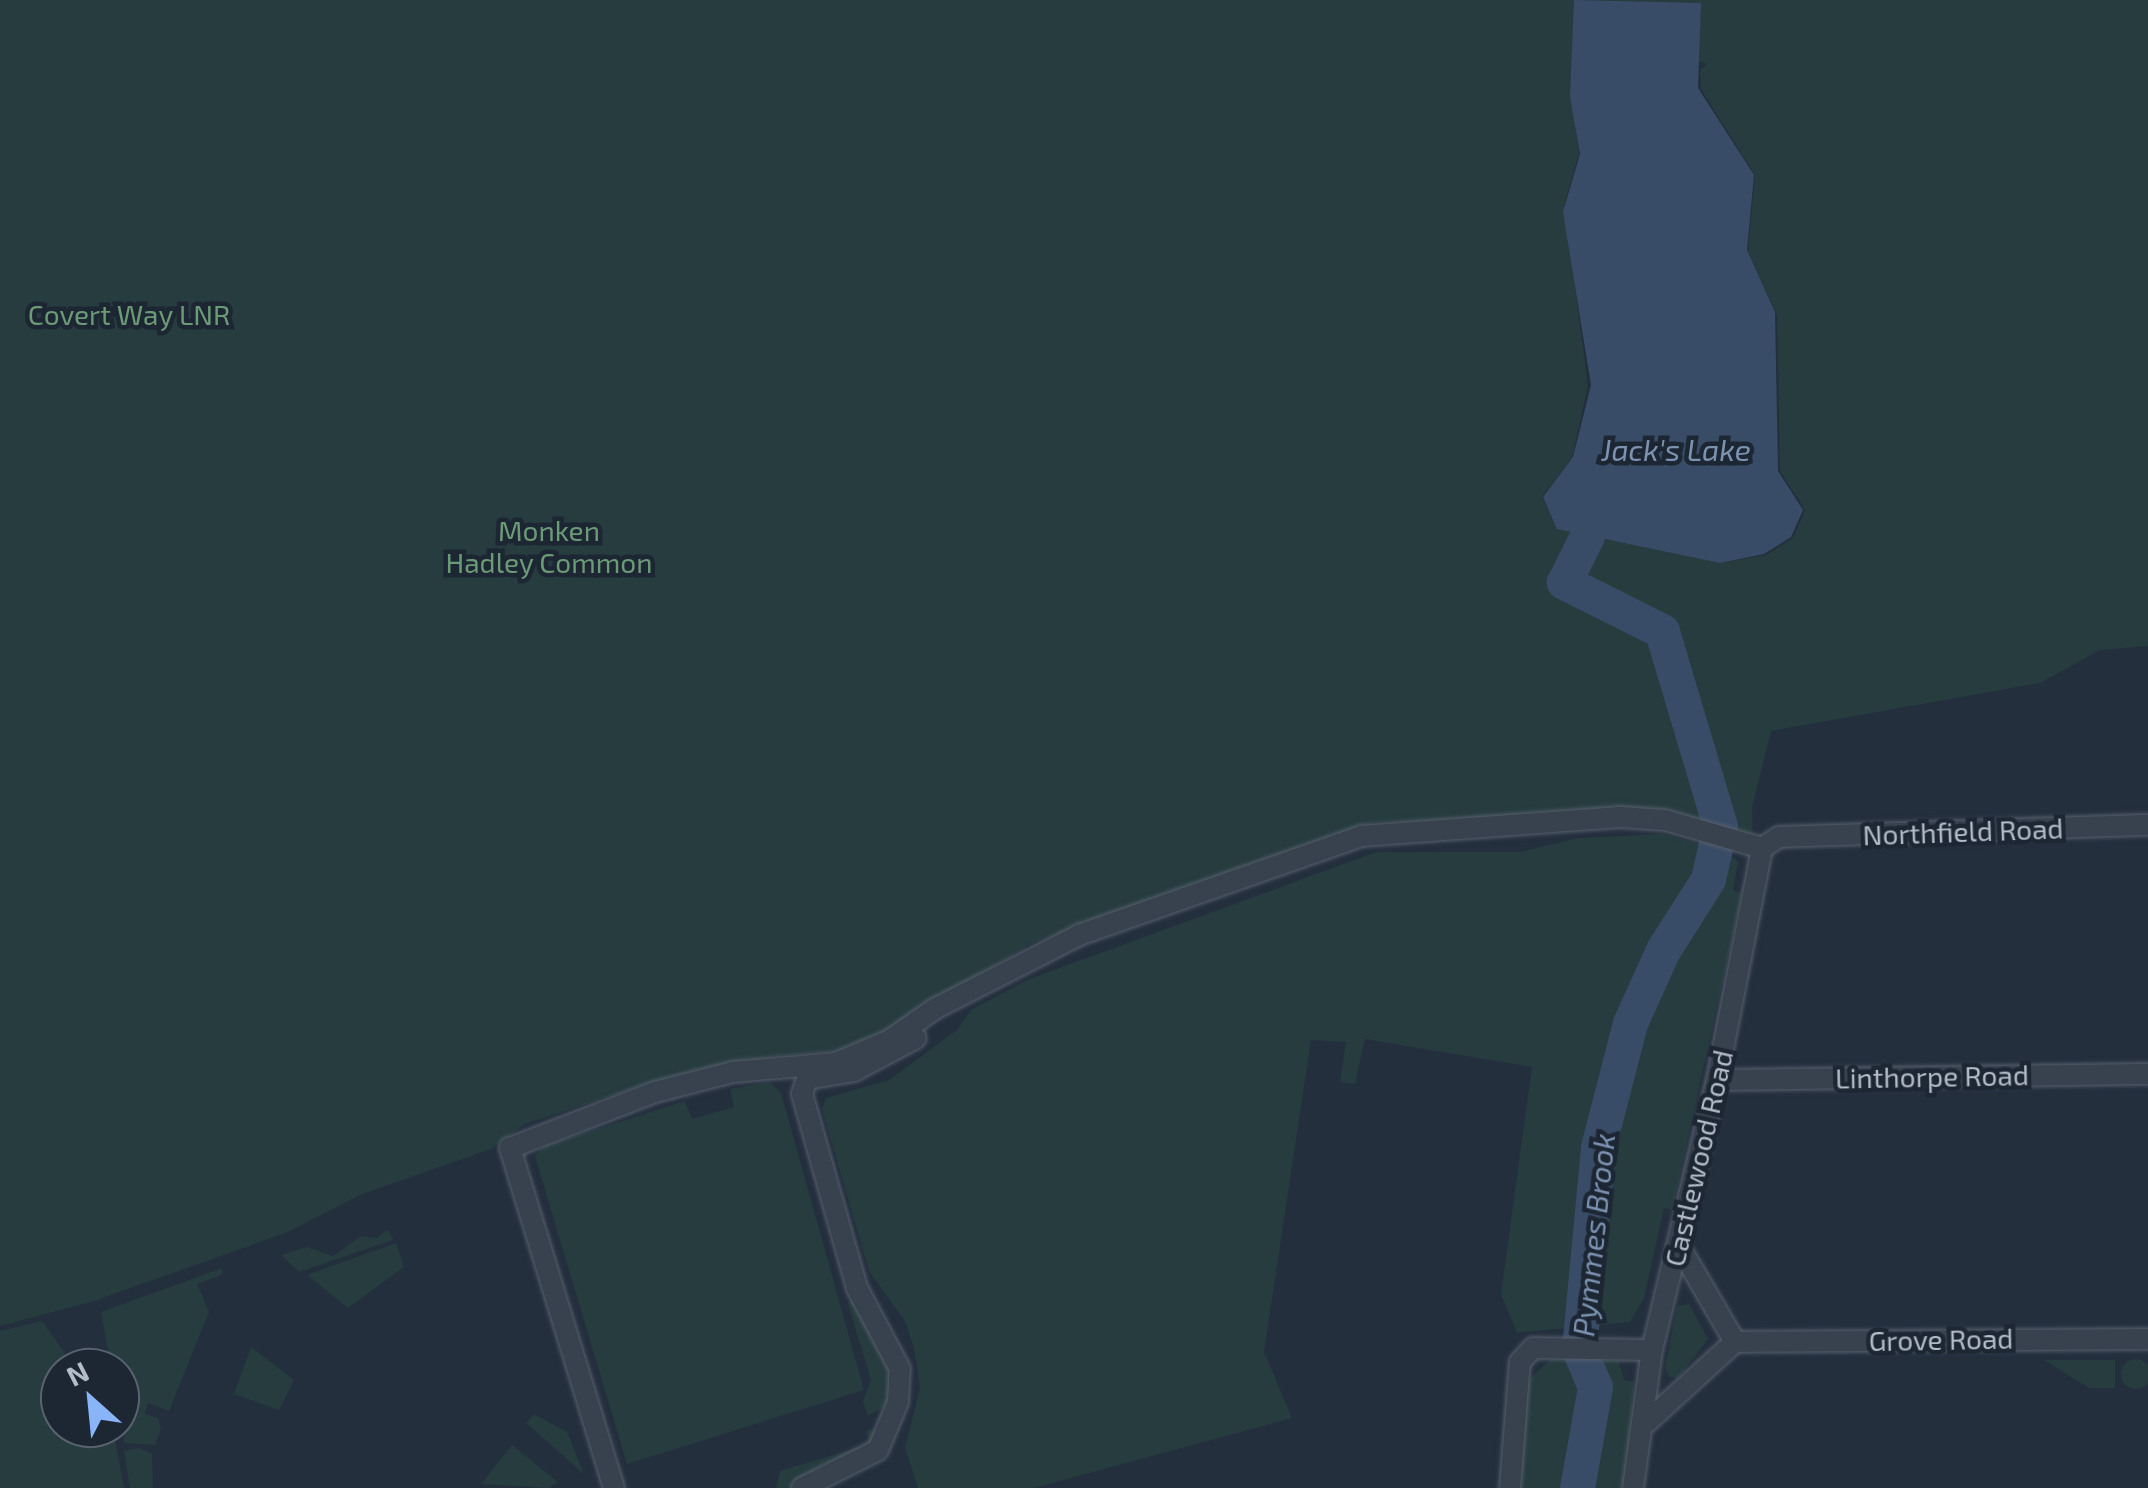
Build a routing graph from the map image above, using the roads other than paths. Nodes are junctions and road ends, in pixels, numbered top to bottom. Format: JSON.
{"nodes":[{"id":1,"x":2148,"y":825,"type":"edge"},
{"id":2,"x":1770,"y":842,"type":"junction"},
{"id":3,"x":969,"y":990,"type":"junction"},
{"id":4,"x":2148,"y":1074,"type":"edge"},
{"id":5,"x":1716,"y":1080,"type":"junction"},
{"id":6,"x":1679,"y":1246,"type":"junction"},
{"id":7,"x":2148,"y":1339,"type":"edge"},
{"id":8,"x":1735,"y":1342,"type":"junction"},
{"id":9,"x":1652,"y":1350,"type":"junction"},
{"id":10,"x":1647,"y":1422,"type":"junction"},
{"id":11,"x":614,"y":1488,"type":"edge"},
{"id":12,"x":802,"y":1488,"type":"edge"},
{"id":13,"x":1510,"y":1488,"type":"edge"},
{"id":14,"x":1634,"y":1488,"type":"edge"}],
"edges":[{"from":1,"to":2,"type":"street","name":"Northfield Road"},
{"from":2,"to":3,"type":"street"},
{"from":2,"to":5,"type":"street","name":"Castlewood Road"},
{"from":3,"to":11,"type":"street"},
{"from":3,"to":12,"type":"street"},
{"from":4,"to":5,"type":"street","name":"Linthorpe Road"},
{"from":5,"to":6,"type":"street","name":"Castlewood Road"},
{"from":6,"to":8,"type":"street"},
{"from":6,"to":9,"type":"street","name":"Castlewood Road"},
{"from":7,"to":8,"type":"street","name":"Grove Road"},
{"from":8,"to":10,"type":"street"},
{"from":9,"to":10,"type":"street","name":"Castlewood Road"},
{"from":9,"to":13,"type":"street"},
{"from":10,"to":14,"type":"street","name":"Castlewood Road"}]}
